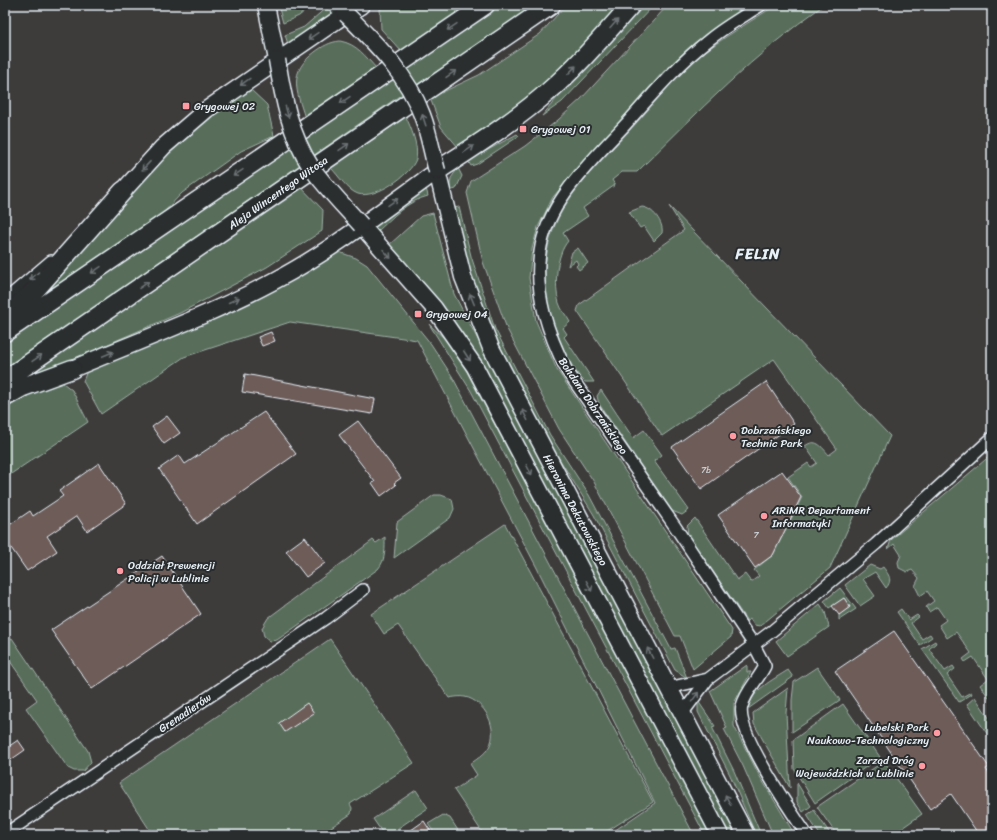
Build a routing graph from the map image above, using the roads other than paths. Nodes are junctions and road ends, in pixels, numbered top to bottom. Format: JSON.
{"nodes":[{"id":1,"x":266,"y":5,"type":"edge"},
{"id":2,"x":485,"y":5,"type":"edge"},
{"id":3,"x":551,"y":5,"type":"edge"},
{"id":4,"x":631,"y":5,"type":"edge"},
{"id":5,"x":761,"y":5,"type":"edge"},
{"id":6,"x":347,"y":8,"type":"edge"},
{"id":7,"x":277,"y":60,"type":"junction"},
{"id":8,"x":437,"y":171,"type":"junction"},
{"id":9,"x":123,"y":191,"type":"junction"},
{"id":10,"x":361,"y":225,"type":"junction"},
{"id":11,"x":5,"y":300,"type":"edge"},
{"id":12,"x":5,"y":317,"type":"edge"},
{"id":13,"x":5,"y":332,"type":"edge"},
{"id":14,"x":72,"y":369,"type":"joint"},
{"id":15,"x":5,"y":380,"type":"edge"},
{"id":16,"x":5,"y":397,"type":"edge"},
{"id":17,"x":992,"y":438,"type":"edge"},
{"id":18,"x":363,"y":590,"type":"dead end"},
{"id":19,"x":754,"y":645,"type":"junction"},
{"id":20,"x":708,"y":680,"type":"junction"},
{"id":21,"x":668,"y":688,"type":"junction"},
{"id":22,"x":682,"y":714,"type":"junction"},
{"id":23,"x":5,"y":834,"type":"edge"},
{"id":24,"x":720,"y":835,"type":"edge"},
{"id":25,"x":746,"y":835,"type":"edge"},
{"id":26,"x":807,"y":835,"type":"edge"}],
"edges":[{"from":1,"to":7,"type":"street","name":"Hieronima Dekutowskiego"},
{"from":2,"to":13,"type":"main road","one_way":true},
{"from":15,"to":3,"type":"main road","name":"Aleja Wincentego Witosa","one_way":true},
{"from":8,"to":4,"type":"main road","one_way":true},
{"from":5,"to":19,"type":"street","name":"Bohdana Dobrzańskiego"},
{"from":6,"to":7,"type":"street","one_way":true},
{"from":8,"to":6,"type":"street","name":"Hieronima Dekutowskiego","one_way":true,"bridge":true},
{"from":7,"to":9,"type":"street","one_way":true},
{"from":7,"to":10,"type":"street","name":"Hieronima Dekutowskiego","one_way":true,"bridge":true},
{"from":10,"to":8,"type":"street","one_way":true},
{"from":21,"to":8,"type":"street","name":"Hieronima Dekutowskiego","one_way":true},
{"from":9,"to":11,"type":"street","one_way":true},
{"from":9,"to":12,"type":"main road"},
{"from":14,"to":10,"type":"street","one_way":true},
{"from":10,"to":24,"type":"street","name":"Hieronima Dekutowskiego","one_way":true},
{"from":14,"to":16,"type":"main road"},
{"from":17,"to":19,"type":"street"},
{"from":18,"to":23,"type":"street","name":"Grenadierów"},
{"from":19,"to":20,"type":"street"},
{"from":19,"to":26,"type":"street","name":"Bohdana Dobrzańskiego"},
{"from":20,"to":21,"type":"street"},
{"from":22,"to":20,"type":"street","one_way":true},
{"from":21,"to":22,"type":"street","name":"Hieronima Dekutowskiego"},
{"from":25,"to":22,"type":"street","name":"Hieronima Dekutowskiego","one_way":true}]}
